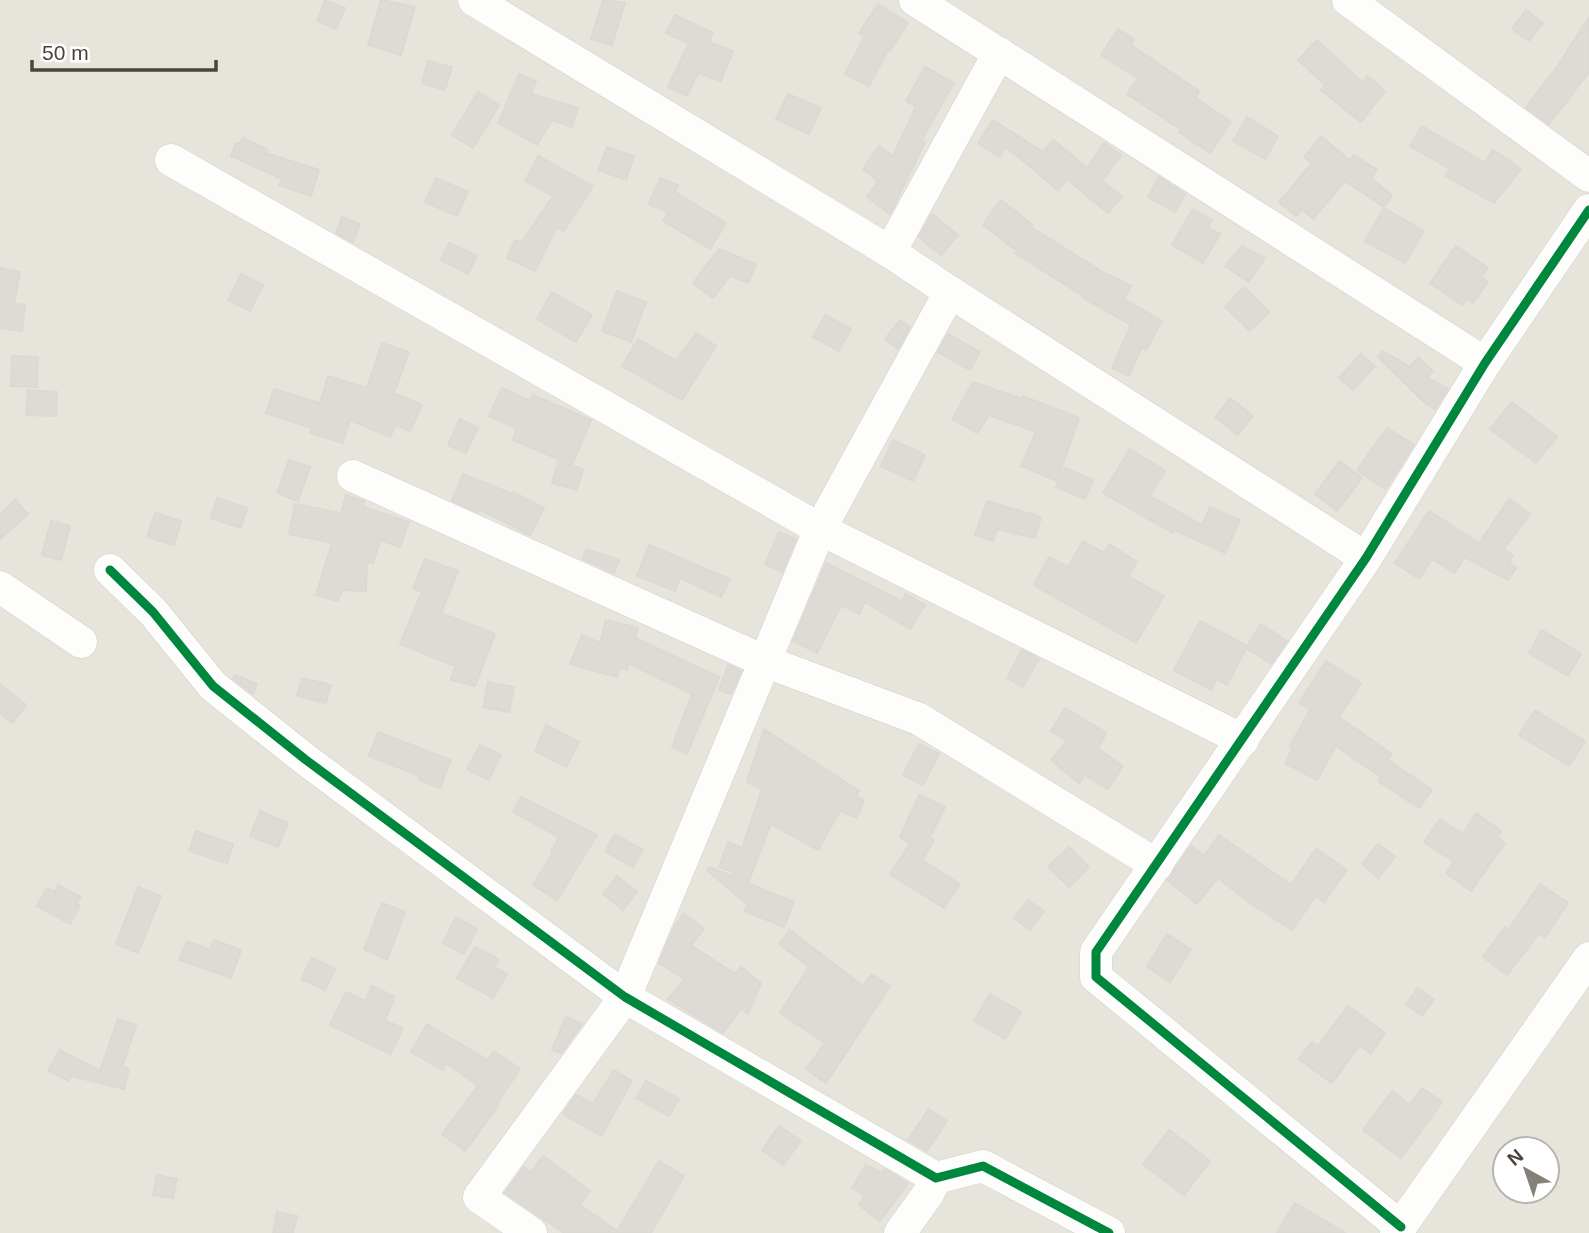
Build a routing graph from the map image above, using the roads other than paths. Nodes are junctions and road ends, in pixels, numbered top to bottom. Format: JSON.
{"nodes":[{"id":1,"x":474,"y":0,"type":"edge"},
{"id":2,"x":915,"y":0,"type":"edge"},
{"id":3,"x":1348,"y":0,"type":"edge"},
{"id":4,"x":999,"y":52,"type":"junction"},
{"id":5,"x":171,"y":160,"type":"dead end"},
{"id":6,"x":1589,"y":176,"type":"edge"},
{"id":7,"x":1589,"y":210,"type":"edge"},
{"id":8,"x":890,"y":252,"type":"junction"},
{"id":9,"x":950,"y":292,"type":"junction"},
{"id":10,"x":1485,"y":363,"type":"junction"},
{"id":11,"x":353,"y":476,"type":"dead end"},
{"id":12,"x":820,"y":529,"type":"junction"},
{"id":13,"x":1366,"y":558,"type":"junction"},
{"id":14,"x":110,"y":570,"type":"dead end"},
{"id":15,"x":0,"y":587,"type":"edge"},
{"id":16,"x":81,"y":642,"type":"dead end"},
{"id":17,"x":764,"y":661,"type":"junction"},
{"id":18,"x":1243,"y":740,"type":"junction"},
{"id":19,"x":1157,"y":865,"type":"junction"},
{"id":20,"x":1589,"y":958,"type":"edge"},
{"id":21,"x":625,"y":997,"type":"junction"},
{"id":22,"x":936,"y":1178,"type":"junction"},
{"id":23,"x":1399,"y":1230,"type":"edge"},
{"id":24,"x":531,"y":1233,"type":"edge"},
{"id":25,"x":900,"y":1233,"type":"edge"},
{"id":26,"x":1109,"y":1233,"type":"edge"}],
"edges":[{"from":1,"to":8,"type":"street"},
{"from":2,"to":4,"type":"street"},
{"from":3,"to":6,"type":"street"},
{"from":4,"to":8,"type":"street"},
{"from":4,"to":10,"type":"street"},
{"from":5,"to":12,"type":"street"},
{"from":7,"to":10,"type":"street"},
{"from":8,"to":9,"type":"street"},
{"from":9,"to":12,"type":"street"},
{"from":9,"to":13,"type":"street"},
{"from":10,"to":13,"type":"street"},
{"from":11,"to":17,"type":"street"},
{"from":12,"to":17,"type":"street"},
{"from":12,"to":18,"type":"street"},
{"from":13,"to":18,"type":"street"},
{"from":14,"to":21,"type":"street"},
{"from":15,"to":16,"type":"street"},
{"from":17,"to":19,"type":"street"},
{"from":17,"to":21,"type":"street"},
{"from":18,"to":19,"type":"street"},
{"from":19,"to":23,"type":"street"},
{"from":20,"to":23,"type":"street"},
{"from":21,"to":22,"type":"street"},
{"from":21,"to":24,"type":"street"},
{"from":22,"to":25,"type":"street"},
{"from":22,"to":26,"type":"street"}]}
